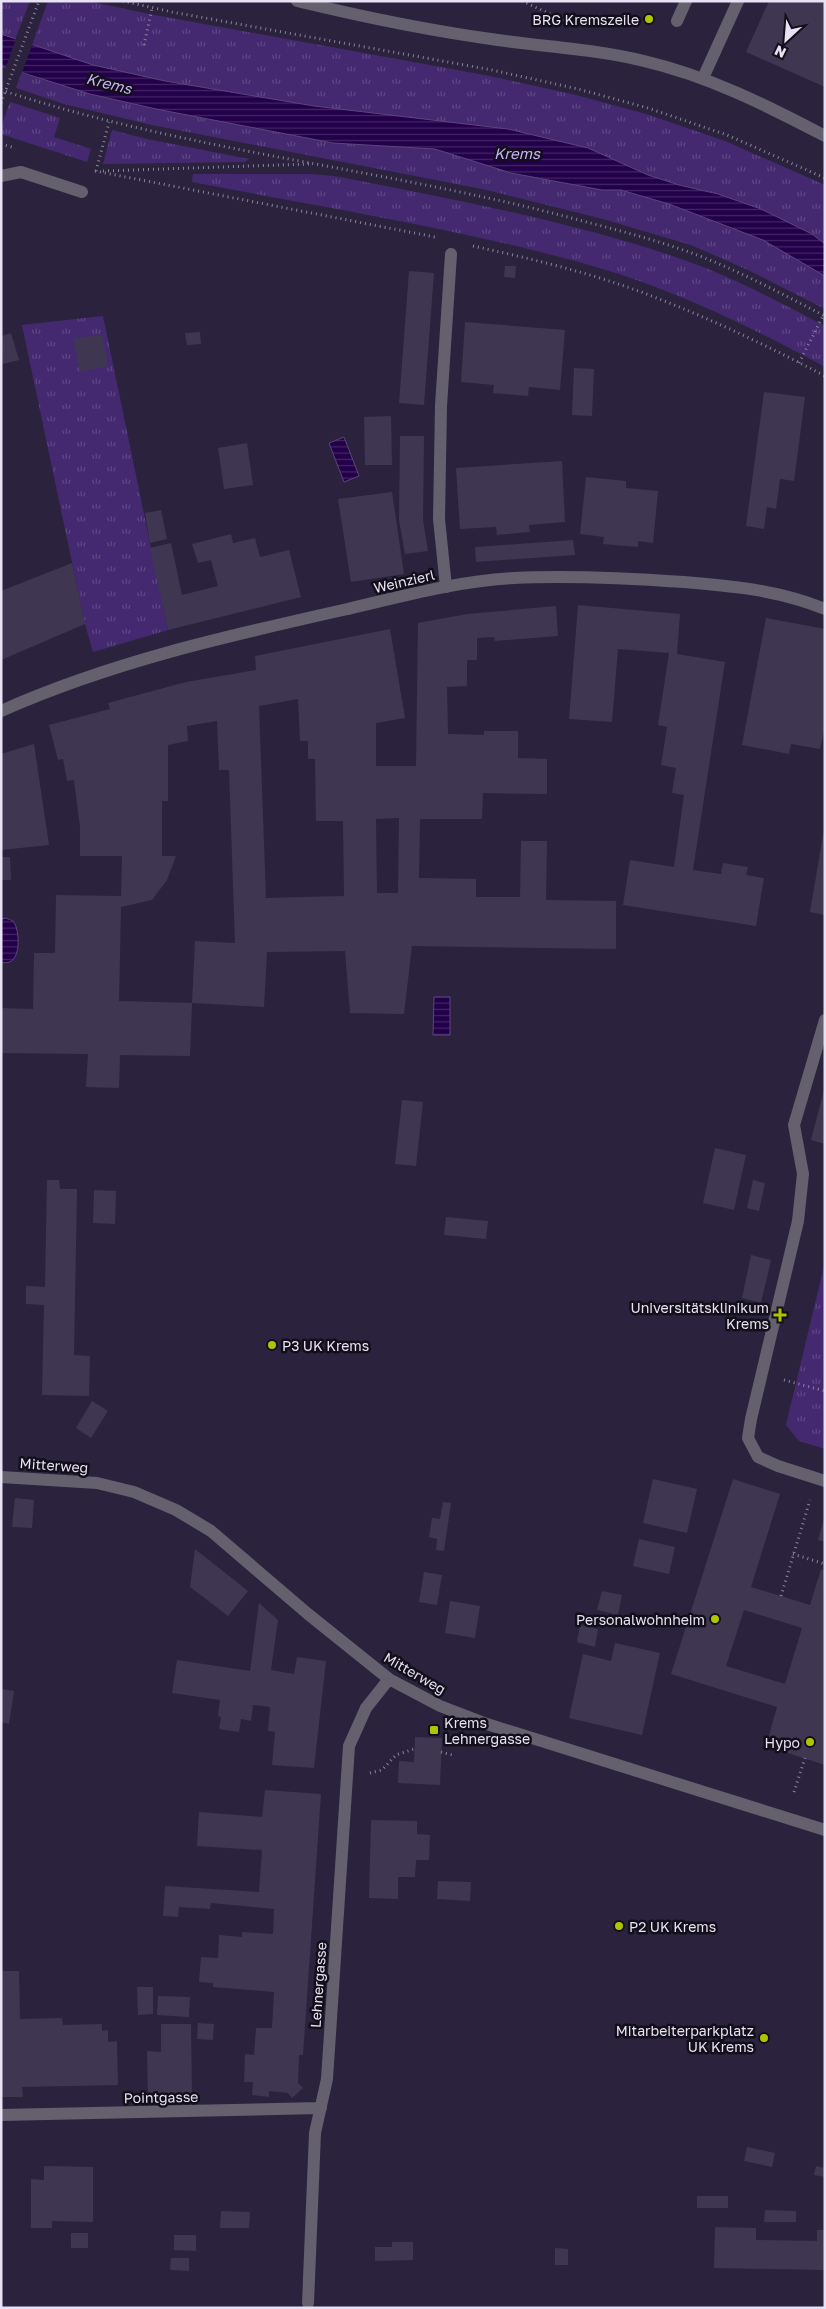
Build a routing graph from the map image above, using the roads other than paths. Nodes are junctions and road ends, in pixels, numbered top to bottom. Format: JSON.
{"nodes":[{"id":1,"x":297,"y":1,"type":"edge"},
{"id":2,"x":686,"y":1,"type":"edge"},
{"id":3,"x":738,"y":1,"type":"edge"},
{"id":4,"x":677,"y":21,"type":"dead end"},
{"id":5,"x":703,"y":78,"type":"junction"},
{"id":6,"x":825,"y":136,"type":"edge"},
{"id":7,"x":1,"y":176,"type":"edge"},
{"id":8,"x":82,"y":192,"type":"dead end"},
{"id":9,"x":451,"y":254,"type":"dead end"},
{"id":10,"x":446,"y":587,"type":"junction"},
{"id":11,"x":825,"y":608,"type":"edge"},
{"id":12,"x":1,"y":711,"type":"edge"},
{"id":13,"x":825,"y":1020,"type":"edge"},
{"id":14,"x":1,"y":1477,"type":"edge"},
{"id":15,"x":820,"y":1479,"type":"edge"},
{"id":16,"x":389,"y":1679,"type":"junction"},
{"id":17,"x":825,"y":1830,"type":"edge"},
{"id":18,"x":321,"y":2108,"type":"junction"},
{"id":19,"x":1,"y":2116,"type":"edge"},
{"id":20,"x":308,"y":2303,"type":"dead end"}],
"edges":[{"from":1,"to":5,"type":"street"},
{"from":2,"to":4,"type":"street"},
{"from":3,"to":5,"type":"street"},
{"from":5,"to":6,"type":"street"},
{"from":7,"to":8,"type":"street"},
{"from":9,"to":10,"type":"street"},
{"from":10,"to":11,"type":"street","name":"Weinzierl"},
{"from":10,"to":12,"type":"street","name":"Weinzierl"},
{"from":13,"to":15,"type":"street"},
{"from":14,"to":16,"type":"street","name":"Mitterweg"},
{"from":16,"to":17,"type":"street","name":"Mitterweg"},
{"from":16,"to":18,"type":"street","name":"Lehnergasse"},
{"from":18,"to":19,"type":"street","name":"Pointgasse"},
{"from":18,"to":20,"type":"street","name":"Lehnergasse"}]}
